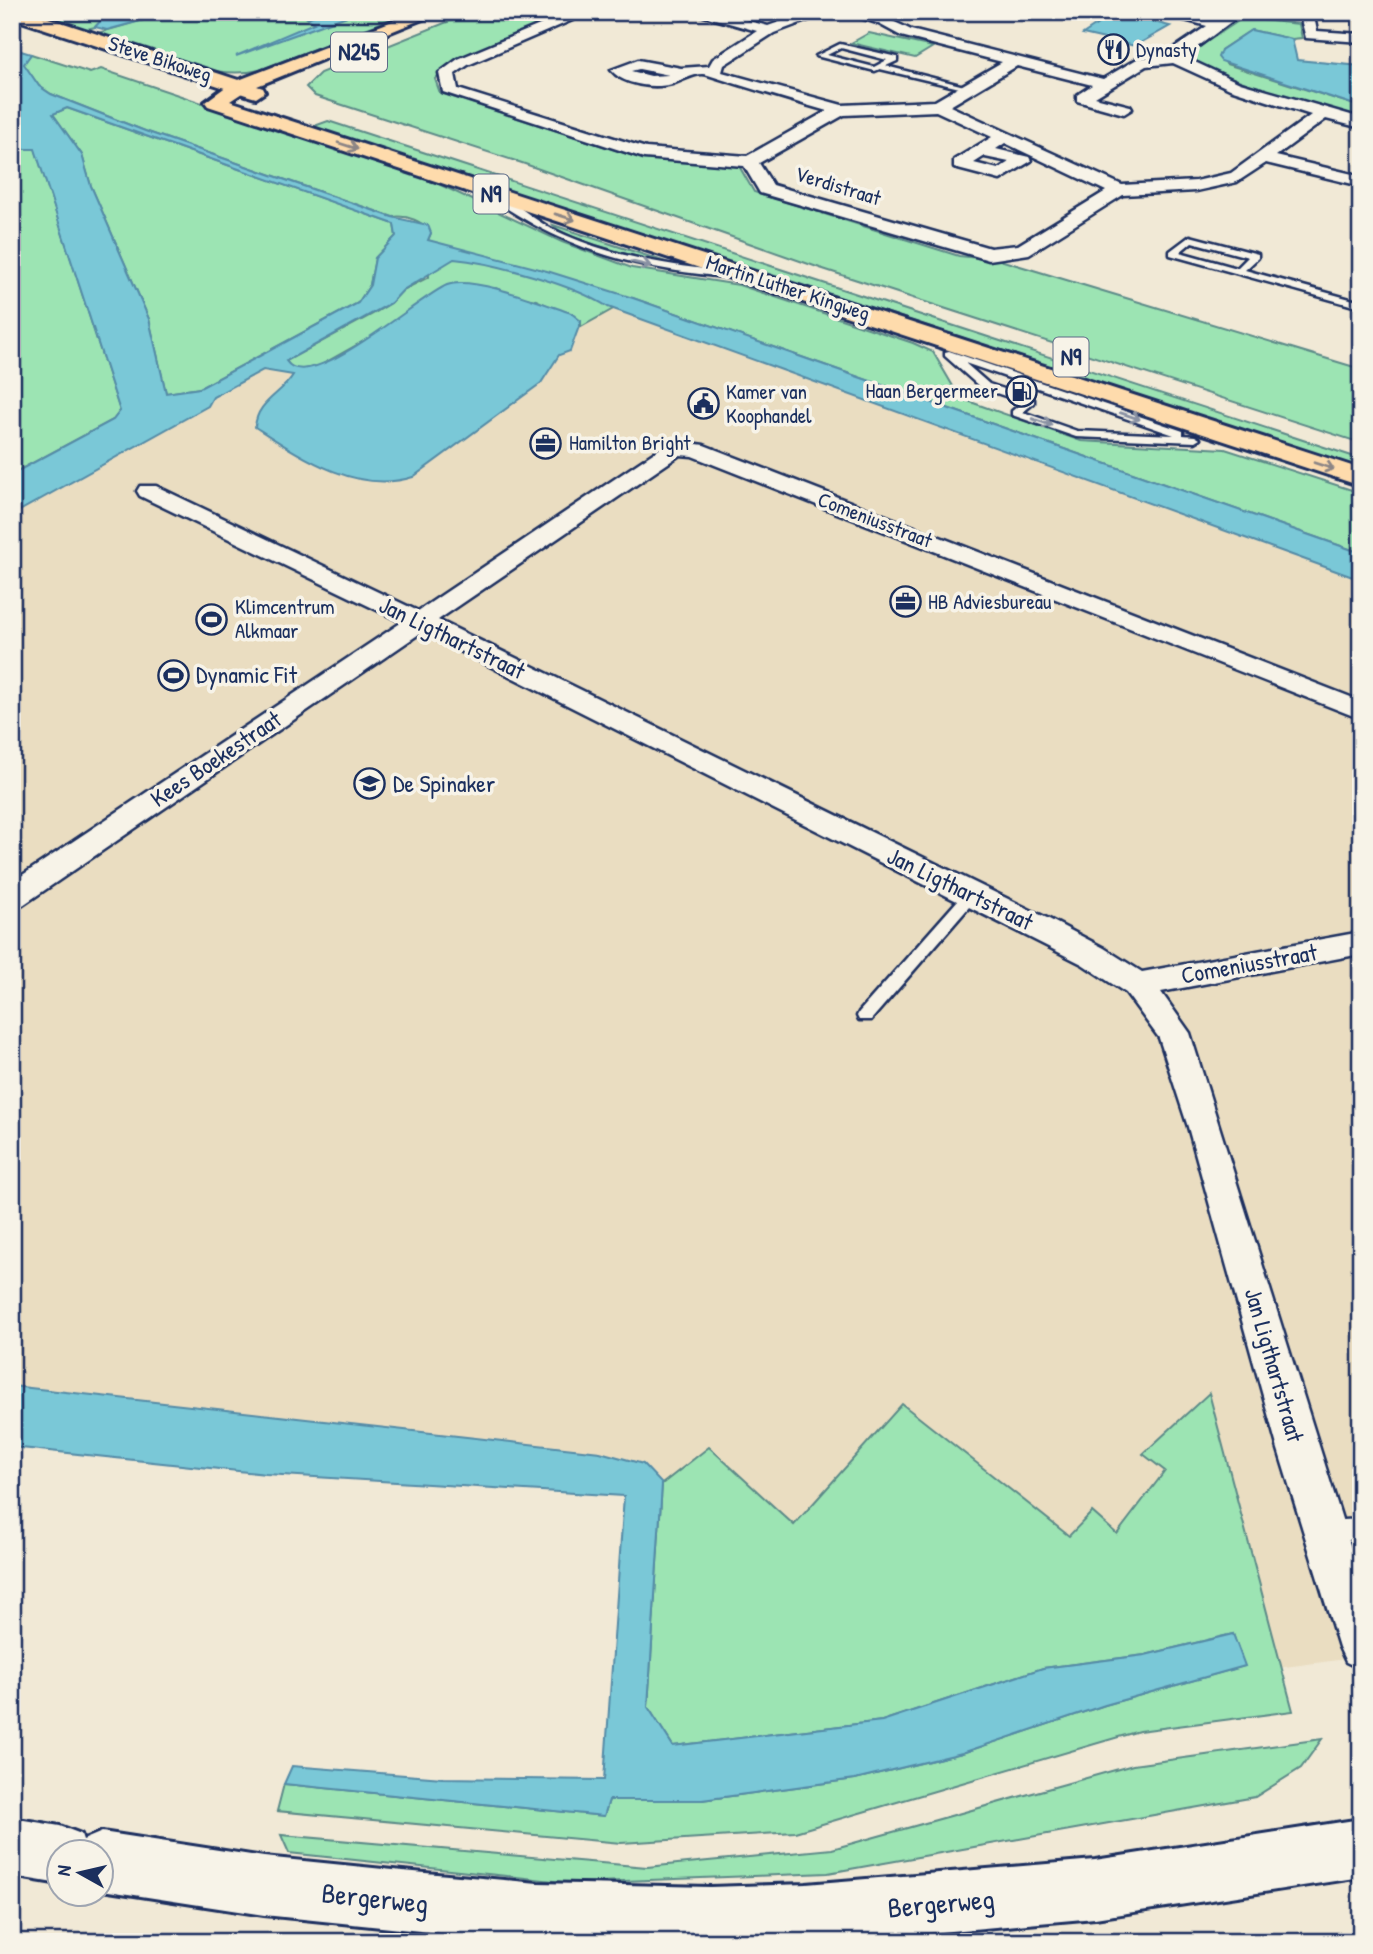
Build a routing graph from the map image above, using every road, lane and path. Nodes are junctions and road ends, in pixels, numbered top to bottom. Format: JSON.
{"nodes":[{"id":1,"x":12,"y":12,"type":"edge"},
{"id":2,"x":584,"y":12,"type":"edge"},
{"id":3,"x":697,"y":12,"type":"edge"},
{"id":4,"x":823,"y":12,"type":"edge"},
{"id":5,"x":849,"y":12,"type":"edge"},
{"id":6,"x":1161,"y":12,"type":"edge"},
{"id":7,"x":1237,"y":12,"type":"edge"},
{"id":8,"x":1306,"y":12,"type":"edge"},
{"id":9,"x":440,"y":15,"type":"edge"},
{"id":10,"x":1218,"y":24,"type":"junction"},
{"id":11,"x":769,"y":30,"type":"junction"},
{"id":12,"x":1361,"y":38,"type":"edge"},
{"id":13,"x":1176,"y":58,"type":"junction"},
{"id":14,"x":1013,"y":62,"type":"junction"},
{"id":15,"x":880,"y":67,"type":"junction"},
{"id":16,"x":714,"y":71,"type":"junction"},
{"id":17,"x":681,"y":73,"type":"dead end"},
{"id":18,"x":1105,"y":84,"type":"junction"},
{"id":19,"x":968,"y":88,"type":"junction"},
{"id":20,"x":247,"y":89,"type":"junction"},
{"id":21,"x":209,"y":99,"type":"joint"},
{"id":22,"x":279,"y":100,"type":"dead end"},
{"id":23,"x":939,"y":106,"type":"junction"},
{"id":24,"x":1124,"y":109,"type":"dead end"},
{"id":25,"x":841,"y":110,"type":"junction"},
{"id":26,"x":1322,"y":114,"type":"junction"},
{"id":27,"x":1361,"y":123,"type":"edge"},
{"id":28,"x":1004,"y":137,"type":"junction"},
{"id":29,"x":983,"y":150,"type":"dead end"},
{"id":30,"x":1265,"y":158,"type":"junction"},
{"id":31,"x":750,"y":161,"type":"junction"},
{"id":32,"x":1361,"y":181,"type":"edge"},
{"id":33,"x":1119,"y":190,"type":"junction"},
{"id":34,"x":782,"y":263,"type":"dead end"},
{"id":35,"x":1239,"y":271,"type":"junction"},
{"id":36,"x":821,"y":276,"type":"dead end"},
{"id":37,"x":1361,"y":304,"type":"edge"},
{"id":38,"x":894,"y":323,"type":"junction"},
{"id":39,"x":949,"y":354,"type":"junction"},
{"id":40,"x":1047,"y":387,"type":"junction"},
{"id":41,"x":1030,"y":401,"type":"junction"},
{"id":42,"x":1195,"y":439,"type":"junction"},
{"id":43,"x":1287,"y":454,"type":"junction"},
{"id":44,"x":1361,"y":478,"type":"edge"},
{"id":45,"x":148,"y":491,"type":"dead end"},
{"id":46,"x":420,"y":621,"type":"junction"},
{"id":47,"x":1361,"y":711,"type":"edge"},
{"id":48,"x":971,"y":895,"type":"junction"},
{"id":49,"x":12,"y":897,"type":"edge"},
{"id":50,"x":1361,"y":943,"type":"edge"},
{"id":51,"x":1137,"y":985,"type":"junction"},
{"id":52,"x":865,"y":1016,"type":"dead end"},
{"id":53,"x":1361,"y":1529,"type":"edge"},
{"id":54,"x":1324,"y":1531,"type":"junction"},
{"id":55,"x":1361,"y":1647,"type":"edge"},
{"id":56,"x":12,"y":1847,"type":"edge"},
{"id":57,"x":1361,"y":1848,"type":"edge"},
{"id":58,"x":46,"y":1852,"type":"edge"},
{"id":59,"x":116,"y":1863,"type":"edge"}],
"edges":[{"from":1,"to":20,"type":"main road","name":"Steve Bikoweg"},
{"from":2,"to":31,"type":"street"},
{"from":3,"to":11,"type":"street"},
{"from":4,"to":11,"type":"street"},
{"from":5,"to":14,"type":"street"},
{"from":6,"to":10,"type":"street"},
{"from":7,"to":10,"type":"street"},
{"from":8,"to":12,"type":"street"},
{"from":9,"to":20,"type":"main road","number":"N245"},
{"from":10,"to":13,"type":"street"},
{"from":11,"to":16,"type":"street"},
{"from":13,"to":18,"type":"street"},
{"from":13,"to":26,"type":"street"},
{"from":14,"to":18,"type":"street"},
{"from":14,"to":19,"type":"street"},
{"from":15,"to":15,"type":"lane"},
{"from":15,"to":19,"type":"lane"},
{"from":16,"to":17,"type":"street"},
{"from":16,"to":25,"type":"street"},
{"from":18,"to":24,"type":"street"},
{"from":19,"to":23,"type":"street"},
{"from":20,"to":21,"type":"main road","number":"N245"},
{"from":20,"to":22,"type":"main road"},
{"from":21,"to":38,"type":"main road","name":"Martin Luther Kingweg","number":"N9","one_way":true},
{"from":23,"to":25,"type":"street"},
{"from":23,"to":28,"type":"street"},
{"from":25,"to":31,"type":"street"},
{"from":26,"to":27,"type":"street"},
{"from":26,"to":30,"type":"street","name":"Verdistraat"},
{"from":28,"to":29,"type":"street"},
{"from":28,"to":33,"type":"street"},
{"from":30,"to":32,"type":"street"},
{"from":30,"to":33,"type":"street","name":"Verdistraat"},
{"from":31,"to":33,"type":"street","name":"Verdistraat"},
{"from":34,"to":36,"type":"main road","name":"Martin Luther Kingweg"},
{"from":35,"to":35,"type":"lane"},
{"from":35,"to":37,"type":"lane"},
{"from":38,"to":39,"type":"main road","number":"N9"},
{"from":38,"to":43,"type":"main road","name":"Martin Luther Kingweg","number":"N9"},
{"from":39,"to":40,"type":"lane","number":"N9"},
{"from":39,"to":41,"type":"lane","number":"N9"},
{"from":40,"to":41,"type":"lane","number":"N9"},
{"from":40,"to":42,"type":"lane","number":"N9","one_way":true},
{"from":41,"to":42,"type":"lane","number":"N9","one_way":true},
{"from":42,"to":43,"type":"main road","number":"N9"},
{"from":43,"to":44,"type":"main road","name":"Martin Luther Kingweg","number":"N9","one_way":true},
{"from":45,"to":46,"type":"street","name":"Jan Ligthartstraat"},
{"from":46,"to":47,"type":"street","name":"Comeniusstraat"},
{"from":46,"to":48,"type":"street","name":"Jan Ligthartstraat"},
{"from":46,"to":49,"type":"street","name":"Kees Boekestraat"},
{"from":48,"to":51,"type":"street","name":"Jan Ligthartstraat"},
{"from":48,"to":52,"type":"lane"},
{"from":50,"to":51,"type":"street","name":"Comeniusstraat"},
{"from":51,"to":54,"type":"street","name":"Jan Ligthartstraat"},
{"from":53,"to":54,"type":"lane"},
{"from":54,"to":55,"type":"street","name":"Jan Ligthartstraat"},
{"from":56,"to":58,"type":"main road"},
{"from":57,"to":59,"type":"main road","name":"Bergerweg"}]}
